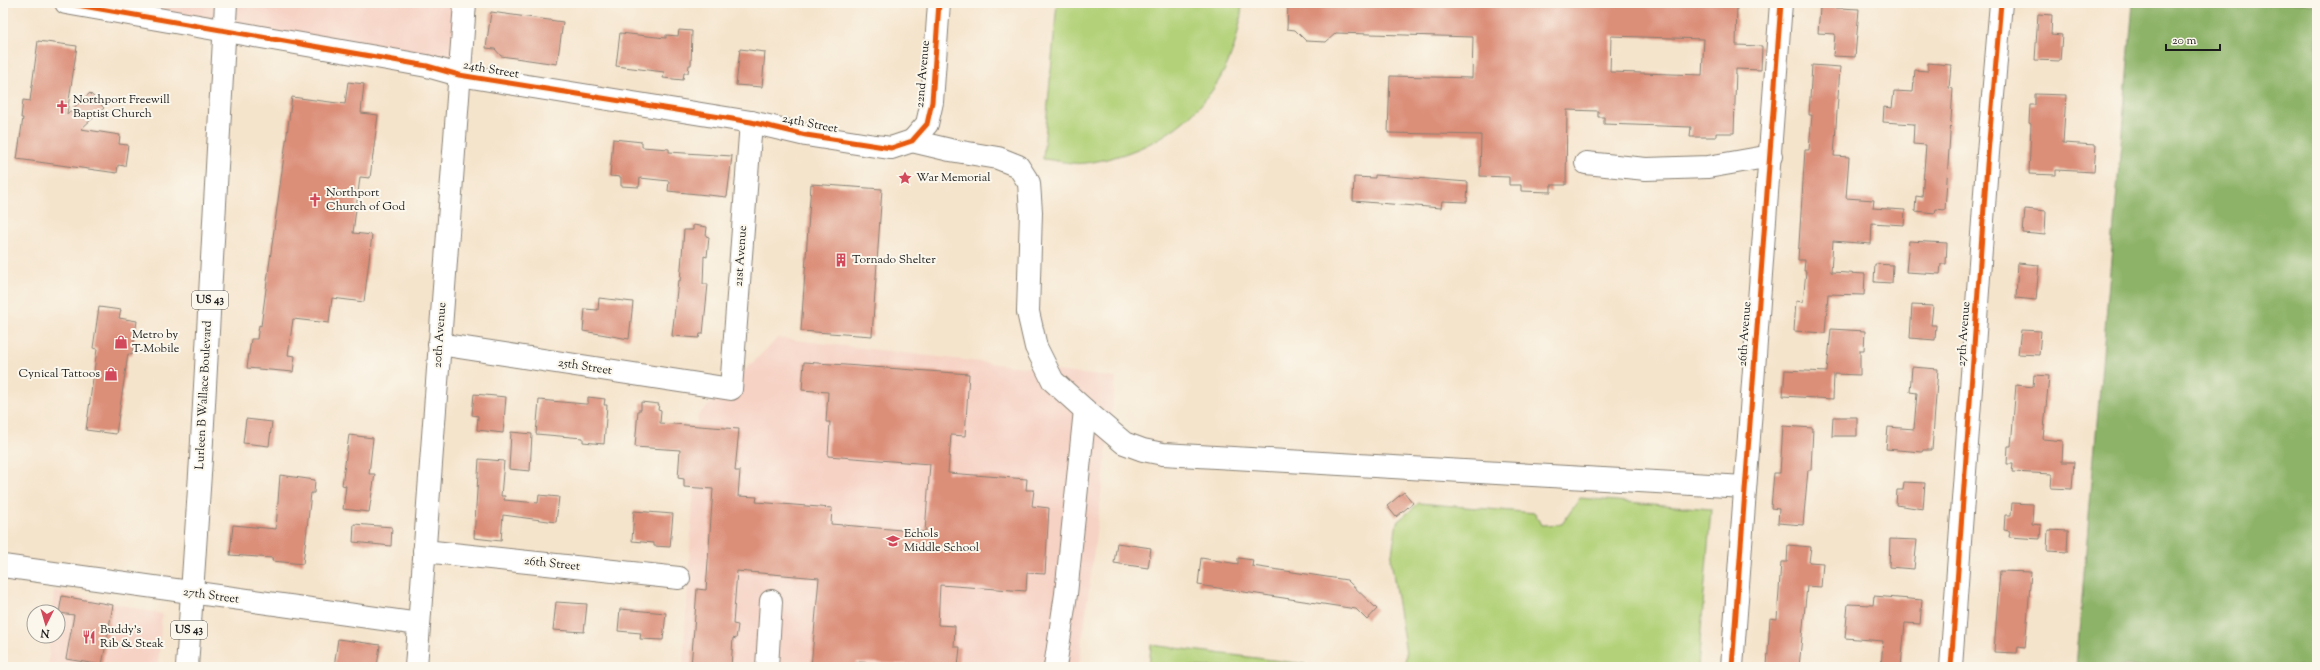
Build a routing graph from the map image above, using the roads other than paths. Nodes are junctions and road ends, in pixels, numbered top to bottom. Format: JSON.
{"nodes":[{"id":1,"x":66,"y":3,"type":"edge"},
{"id":2,"x":226,"y":3,"type":"edge"},
{"id":3,"x":465,"y":3,"type":"edge"},
{"id":4,"x":939,"y":3,"type":"edge"},
{"id":5,"x":1781,"y":3,"type":"edge"},
{"id":6,"x":2001,"y":3,"type":"edge"},
{"id":7,"x":224,"y":30,"type":"junction"},
{"id":8,"x":459,"y":75,"type":"junction"},
{"id":9,"x":751,"y":122,"type":"junction"},
{"id":10,"x":912,"y":141,"type":"junction"},
{"id":11,"x":1770,"y":156,"type":"junction"},
{"id":12,"x":1586,"y":163,"type":"dead end"},
{"id":13,"x":439,"y":344,"type":"junction"},
{"id":14,"x":731,"y":389,"type":"joint"},
{"id":15,"x":1085,"y":410,"type":"junction"},
{"id":16,"x":1745,"y":487,"type":"junction"},
{"id":17,"x":424,"y":551,"type":"junction"},
{"id":18,"x":3,"y":566,"type":"edge"},
{"id":19,"x":679,"y":578,"type":"dead end"},
{"id":20,"x":191,"y":594,"type":"junction"},
{"id":21,"x":771,"y":601,"type":"dead end"},
{"id":22,"x":419,"y":624,"type":"junction"},
{"id":23,"x":187,"y":667,"type":"edge"},
{"id":24,"x":416,"y":667,"type":"edge"},
{"id":25,"x":766,"y":667,"type":"edge"},
{"id":26,"x":1055,"y":667,"type":"edge"},
{"id":27,"x":1732,"y":667,"type":"edge"},
{"id":28,"x":1951,"y":667,"type":"edge"}],
"edges":[{"from":1,"to":7,"type":"main road","name":"24th Street"},
{"from":2,"to":7,"type":"main road","name":"Lurleen B Wallace Boulevard","number":"US 43"},
{"from":3,"to":8,"type":"main road","name":"20th Avenue"},
{"from":4,"to":10,"type":"main road","name":"22nd Avenue"},
{"from":5,"to":11,"type":"main road","name":"26th Avenue"},
{"from":6,"to":28,"type":"main road","name":"27th Avenue"},
{"from":7,"to":8,"type":"main road","name":"24th Street"},
{"from":7,"to":20,"type":"main road","name":"Lurleen B Wallace Boulevard","number":"US 43"},
{"from":8,"to":9,"type":"main road","name":"24th Street"},
{"from":8,"to":13,"type":"main road","name":"20th Avenue"},
{"from":9,"to":10,"type":"main road","name":"24th Street"},
{"from":9,"to":14,"type":"main road","name":"21st Avenue"},
{"from":10,"to":15,"type":"main road"},
{"from":11,"to":12,"type":"main road"},
{"from":11,"to":16,"type":"main road","name":"26th Avenue"},
{"from":13,"to":14,"type":"main road","name":"25th Street"},
{"from":13,"to":17,"type":"main road","name":"20th Avenue"},
{"from":15,"to":16,"type":"main road"},
{"from":15,"to":26,"type":"main road"},
{"from":16,"to":27,"type":"main road","name":"26th Avenue"},
{"from":17,"to":19,"type":"main road","name":"26th Street"},
{"from":17,"to":22,"type":"main road","name":"20th Avenue"},
{"from":18,"to":20,"type":"main road","name":"27th Street"},
{"from":20,"to":22,"type":"main road","name":"27th Street"},
{"from":20,"to":23,"type":"main road","name":"Lurleen B Wallace Boulevard","number":"US 43"},
{"from":21,"to":25,"type":"main road"},
{"from":22,"to":24,"type":"main road","name":"20th Avenue"}]}
